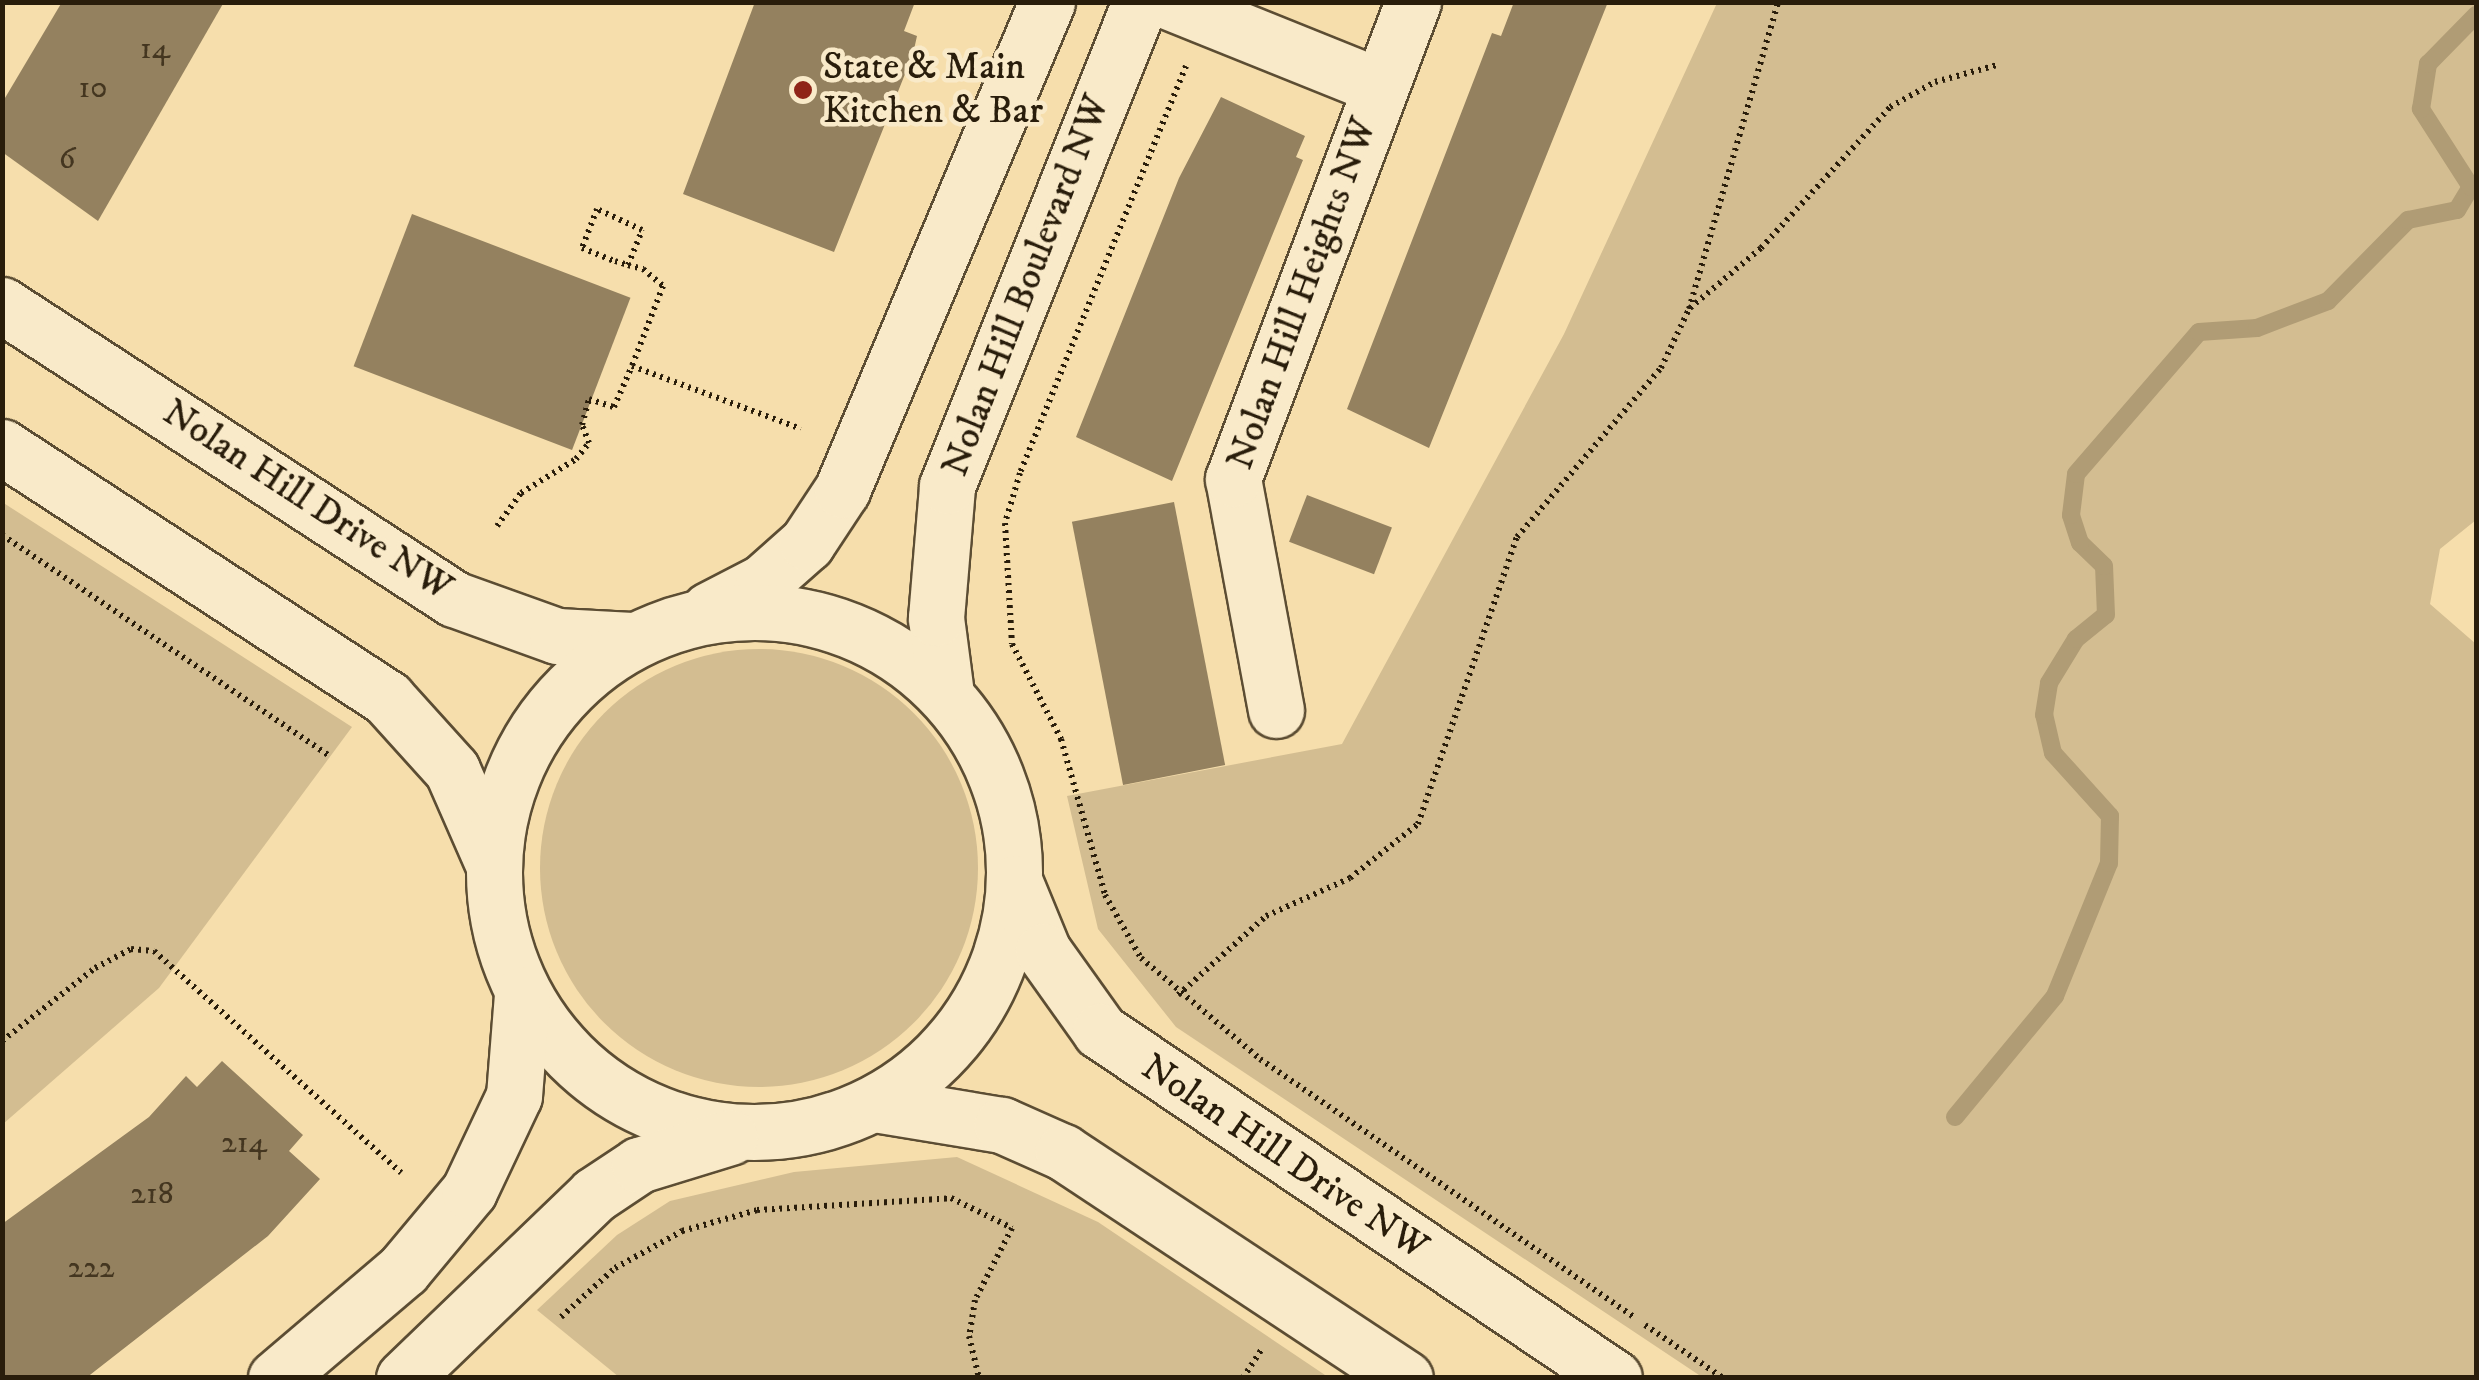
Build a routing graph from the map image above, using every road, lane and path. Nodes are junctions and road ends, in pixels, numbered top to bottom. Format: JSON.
{"nodes":[{"id":1,"x":1047,"y":2,"type":"edge"},
{"id":2,"x":1140,"y":2,"type":"edge"},
{"id":3,"x":1413,"y":2,"type":"edge"},
{"id":4,"x":1778,"y":2,"type":"edge"},
{"id":5,"x":1188,"y":10,"type":"edge"},
{"id":6,"x":1997,"y":65,"type":"dead end"},
{"id":7,"x":1379,"y":86,"type":"junction"},
{"id":8,"x":628,"y":265,"type":"junction"},
{"id":9,"x":2,"y":305,"type":"edge"},
{"id":10,"x":1689,"y":308,"type":"junction"},
{"id":11,"x":632,"y":366,"type":"junction"},
{"id":12,"x":801,"y":429,"type":"dead end"},
{"id":13,"x":2,"y":446,"type":"edge"},
{"id":14,"x":496,"y":526,"type":"dead end"},
{"id":15,"x":2,"y":535,"type":"edge"},
{"id":16,"x":697,"y":617,"type":"junction"},
{"id":17,"x":632,"y":640,"type":"junction"},
{"id":18,"x":946,"y":694,"type":"junction"},
{"id":19,"x":1276,"y":710,"type":"dead end"},
{"id":20,"x":331,"y":756,"type":"dead end"},
{"id":21,"x":492,"y":861,"type":"junction"},
{"id":22,"x":1015,"y":883,"type":"junction"},
{"id":23,"x":522,"y":994,"type":"junction"},
{"id":24,"x":1178,"y":996,"type":"junction"},
{"id":25,"x":2,"y":1041,"type":"edge"},
{"id":26,"x":875,"y":1104,"type":"junction"},
{"id":27,"x":743,"y":1134,"type":"junction"},
{"id":28,"x":402,"y":1172,"type":"dead end"},
{"id":29,"x":561,"y":1317,"type":"dead end"},
{"id":30,"x":276,"y":1378,"type":"edge"},
{"id":31,"x":404,"y":1378,"type":"edge"},
{"id":32,"x":979,"y":1378,"type":"edge"},
{"id":33,"x":1405,"y":1378,"type":"edge"},
{"id":34,"x":1614,"y":1378,"type":"edge"},
{"id":35,"x":1723,"y":1378,"type":"edge"}],
"edges":[{"from":1,"to":16,"type":"street"},
{"from":2,"to":18,"type":"street","name":"Nolan Hill Boulevard NW"},
{"from":3,"to":7,"type":"street","name":"Nolan Hill Heights NW"},
{"from":4,"to":10,"type":"path"},
{"from":5,"to":7,"type":"street"},
{"from":5,"to":24,"type":"path"},
{"from":6,"to":10,"type":"path"},
{"from":7,"to":19,"type":"street","name":"Nolan Hill Heights NW"},
{"from":8,"to":8,"type":"path"},
{"from":8,"to":11,"type":"path"},
{"from":9,"to":17,"type":"street","name":"Nolan Hill Drive NW"},
{"from":10,"to":24,"type":"path"},
{"from":11,"to":12,"type":"path"},
{"from":11,"to":14,"type":"path"},
{"from":13,"to":21,"type":"street"},
{"from":15,"to":20,"type":"path"},
{"from":16,"to":17,"type":"street"},
{"from":16,"to":18,"type":"street"},
{"from":17,"to":21,"type":"street"},
{"from":18,"to":22,"type":"street"},
{"from":21,"to":23,"type":"street"},
{"from":22,"to":26,"type":"street"},
{"from":22,"to":34,"type":"street","name":"Nolan Hill Drive NW"},
{"from":23,"to":27,"type":"street"},
{"from":23,"to":30,"type":"street"},
{"from":24,"to":35,"type":"path"},
{"from":25,"to":28,"type":"path"},
{"from":26,"to":27,"type":"street"},
{"from":26,"to":33,"type":"street"},
{"from":27,"to":31,"type":"street"},
{"from":29,"to":32,"type":"path"}]}
